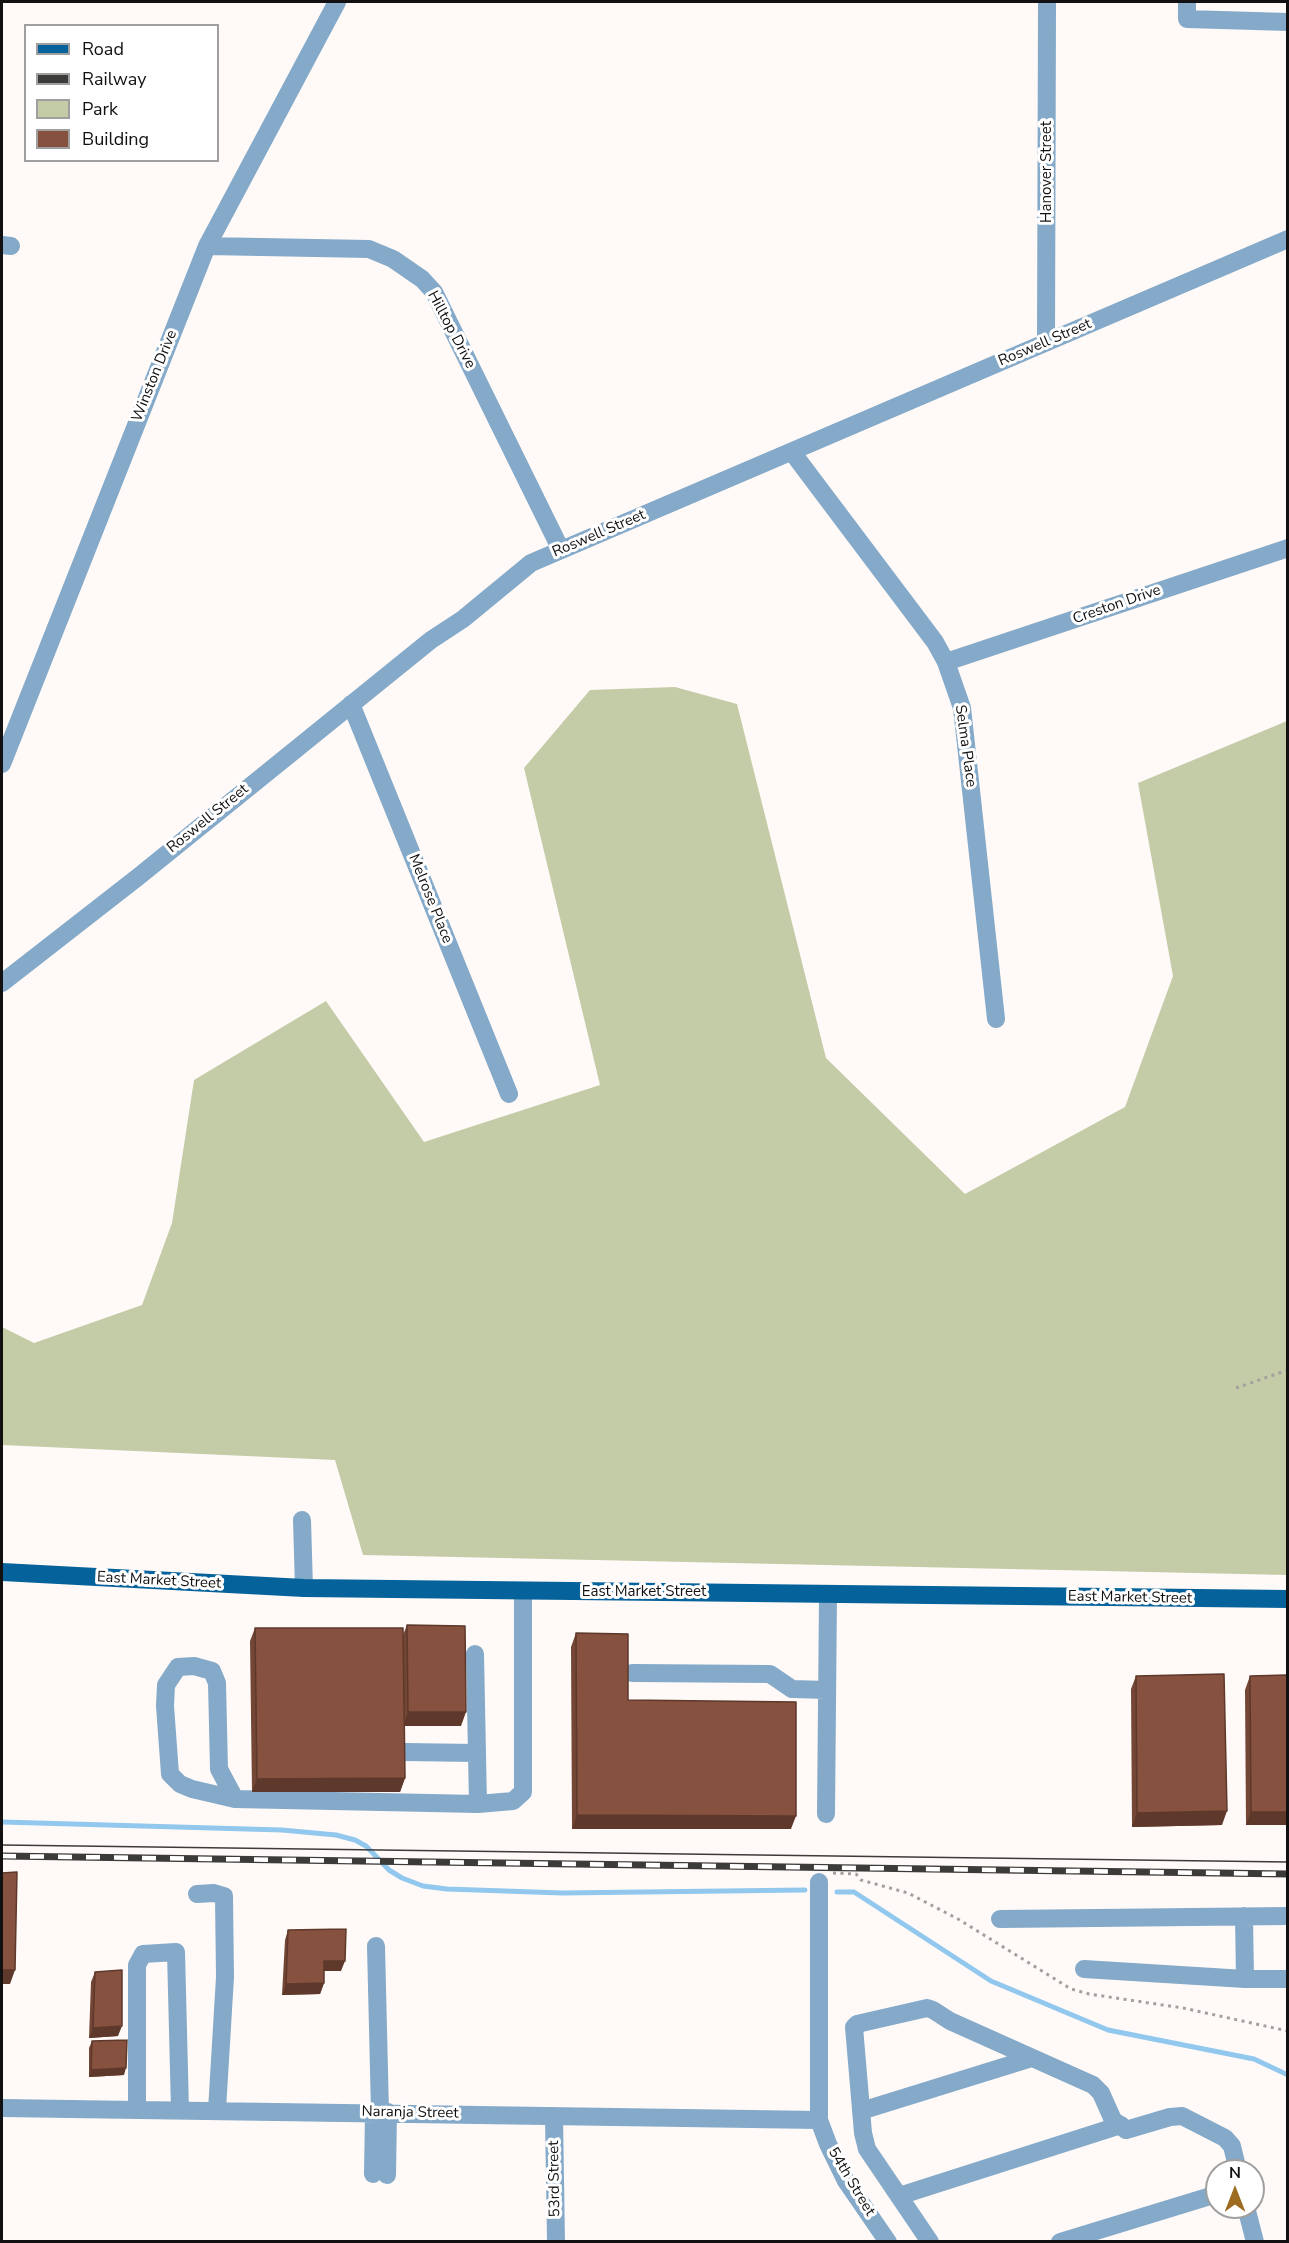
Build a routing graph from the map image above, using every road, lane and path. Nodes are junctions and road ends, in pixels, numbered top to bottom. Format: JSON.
{"nodes":[{"id":1,"x":337,"y":2,"type":"edge"},
{"id":2,"x":1047,"y":2,"type":"edge"},
{"id":3,"x":1187,"y":2,"type":"edge"},
{"id":4,"x":1287,"y":22,"type":"edge"},
{"id":5,"x":1287,"y":239,"type":"edge"},
{"id":6,"x":207,"y":246,"type":"junction"},
{"id":7,"x":1046,"y":342,"type":"junction"},
{"id":8,"x":792,"y":452,"type":"junction"},
{"id":9,"x":1287,"y":548,"type":"edge"},
{"id":10,"x":561,"y":550,"type":"junction"},
{"id":11,"x":946,"y":662,"type":"junction"},
{"id":12,"x":351,"y":704,"type":"junction"},
{"id":13,"x":2,"y":764,"type":"edge"},
{"id":14,"x":2,"y":983,"type":"edge"},
{"id":15,"x":996,"y":1019,"type":"dead end"},
{"id":16,"x":509,"y":1094,"type":"dead end"},
{"id":17,"x":1287,"y":1370,"type":"edge"},
{"id":18,"x":1236,"y":1388,"type":"dead end"},
{"id":19,"x":302,"y":1520,"type":"dead end"},
{"id":20,"x":2,"y":1572,"type":"edge"},
{"id":21,"x":304,"y":1588,"type":"junction"},
{"id":22,"x":523,"y":1591,"type":"junction"},
{"id":23,"x":828,"y":1594,"type":"junction"},
{"id":24,"x":1287,"y":1599,"type":"edge"},
{"id":25,"x":475,"y":1654,"type":"dead end"},
{"id":26,"x":632,"y":1673,"type":"dead end"},
{"id":27,"x":827,"y":1690,"type":"junction"},
{"id":28,"x":404,"y":1752,"type":"edge"},
{"id":29,"x":477,"y":1752,"type":"junction"},
{"id":30,"x":235,"y":1799,"type":"junction"},
{"id":31,"x":478,"y":1804,"type":"junction"},
{"id":32,"x":826,"y":1814,"type":"dead end"},
{"id":33,"x":825,"y":1878,"type":"joint"},
{"id":34,"x":197,"y":1894,"type":"dead end"},
{"id":35,"x":1244,"y":1916,"type":"junction"},
{"id":36,"x":1287,"y":1916,"type":"edge"},
{"id":37,"x":1000,"y":1919,"type":"dead end"},
{"id":38,"x":376,"y":1946,"type":"dead end"},
{"id":39,"x":1084,"y":1969,"type":"dead end"},
{"id":40,"x":1245,"y":1979,"type":"junction"},
{"id":41,"x":1287,"y":1979,"type":"edge"},
{"id":42,"x":1287,"y":2031,"type":"edge"},
{"id":43,"x":1032,"y":2058,"type":"junction"},
{"id":44,"x":2,"y":2108,"type":"edge"},
{"id":45,"x":137,"y":2110,"type":"junction"},
{"id":46,"x":180,"y":2110,"type":"junction"},
{"id":47,"x":217,"y":2110,"type":"junction"},
{"id":48,"x":861,"y":2110,"type":"junction"},
{"id":49,"x":381,"y":2112,"type":"junction"},
{"id":50,"x":554,"y":2116,"type":"junction"},
{"id":51,"x":819,"y":2120,"type":"junction"},
{"id":52,"x":1121,"y":2126,"type":"junction"},
{"id":53,"x":1235,"y":2159,"type":"edge"},
{"id":54,"x":380,"y":2174,"type":"dead end"},
{"id":55,"x":899,"y":2196,"type":"junction"},
{"id":56,"x":1205,"y":2198,"type":"edge"},
{"id":57,"x":1249,"y":2219,"type":"edge"},
{"id":58,"x":556,"y":2241,"type":"edge"},
{"id":59,"x":888,"y":2241,"type":"edge"},
{"id":60,"x":930,"y":2241,"type":"edge"},
{"id":61,"x":1060,"y":2241,"type":"edge"},
{"id":62,"x":1255,"y":2241,"type":"edge"}],
"edges":[{"from":1,"to":6,"type":"street","name":"Winston Drive"},
{"from":2,"to":7,"type":"street","name":"Hanover Street"},
{"from":3,"to":4,"type":"street"},
{"from":5,"to":7,"type":"street","name":"Roswell Street"},
{"from":6,"to":10,"type":"street","name":"Hilltop Drive"},
{"from":6,"to":13,"type":"street","name":"Winston Drive"},
{"from":7,"to":8,"type":"street","name":"Roswell Street"},
{"from":8,"to":10,"type":"street","name":"Roswell Street"},
{"from":8,"to":11,"type":"street","name":"Selma Place"},
{"from":9,"to":11,"type":"street","name":"Creston Drive"},
{"from":10,"to":12,"type":"street","name":"Roswell Street"},
{"from":11,"to":15,"type":"street","name":"Selma Place"},
{"from":12,"to":14,"type":"street","name":"Roswell Street"},
{"from":12,"to":16,"type":"street","name":"Melrose Place"},
{"from":17,"to":18,"type":"path"},
{"from":19,"to":21,"type":"street"},
{"from":20,"to":21,"type":"main road","name":"East Market Street"},
{"from":21,"to":22,"type":"main road","name":"East Market Street"},
{"from":22,"to":23,"type":"main road","name":"East Market Street"},
{"from":22,"to":31,"type":"street"},
{"from":23,"to":24,"type":"main road","name":"East Market Street"},
{"from":23,"to":27,"type":"street"},
{"from":25,"to":29,"type":"street"},
{"from":26,"to":27,"type":"street"},
{"from":27,"to":32,"type":"street"},
{"from":28,"to":29,"type":"street"},
{"from":29,"to":31,"type":"street"},
{"from":30,"to":30,"type":"street"},
{"from":30,"to":31,"type":"street"},
{"from":33,"to":42,"type":"path"},
{"from":33,"to":51,"type":"street"},
{"from":34,"to":47,"type":"street"},
{"from":35,"to":36,"type":"street"},
{"from":35,"to":37,"type":"street"},
{"from":35,"to":40,"type":"street"},
{"from":38,"to":49,"type":"street"},
{"from":39,"to":40,"type":"street"},
{"from":40,"to":41,"type":"street"},
{"from":43,"to":48,"type":"street"},
{"from":43,"to":48,"type":"street"},
{"from":43,"to":52,"type":"street"},
{"from":44,"to":45,"type":"street","name":"Naranja Street"},
{"from":45,"to":46,"type":"street","name":"Naranja Street"},
{"from":45,"to":46,"type":"street"},
{"from":46,"to":47,"type":"street","name":"Naranja Street"},
{"from":47,"to":49,"type":"street","name":"Naranja Street"},
{"from":48,"to":55,"type":"street"},
{"from":49,"to":50,"type":"street","name":"Naranja Street"},
{"from":49,"to":54,"type":"street"},
{"from":50,"to":51,"type":"street","name":"Naranja Street"},
{"from":50,"to":58,"type":"street","name":"53rd Street"},
{"from":51,"to":59,"type":"street","name":"54th Street"},
{"from":52,"to":53,"type":"street"},
{"from":52,"to":55,"type":"street"},
{"from":55,"to":60,"type":"street"},
{"from":56,"to":61,"type":"street"},
{"from":57,"to":62,"type":"street"}]}
